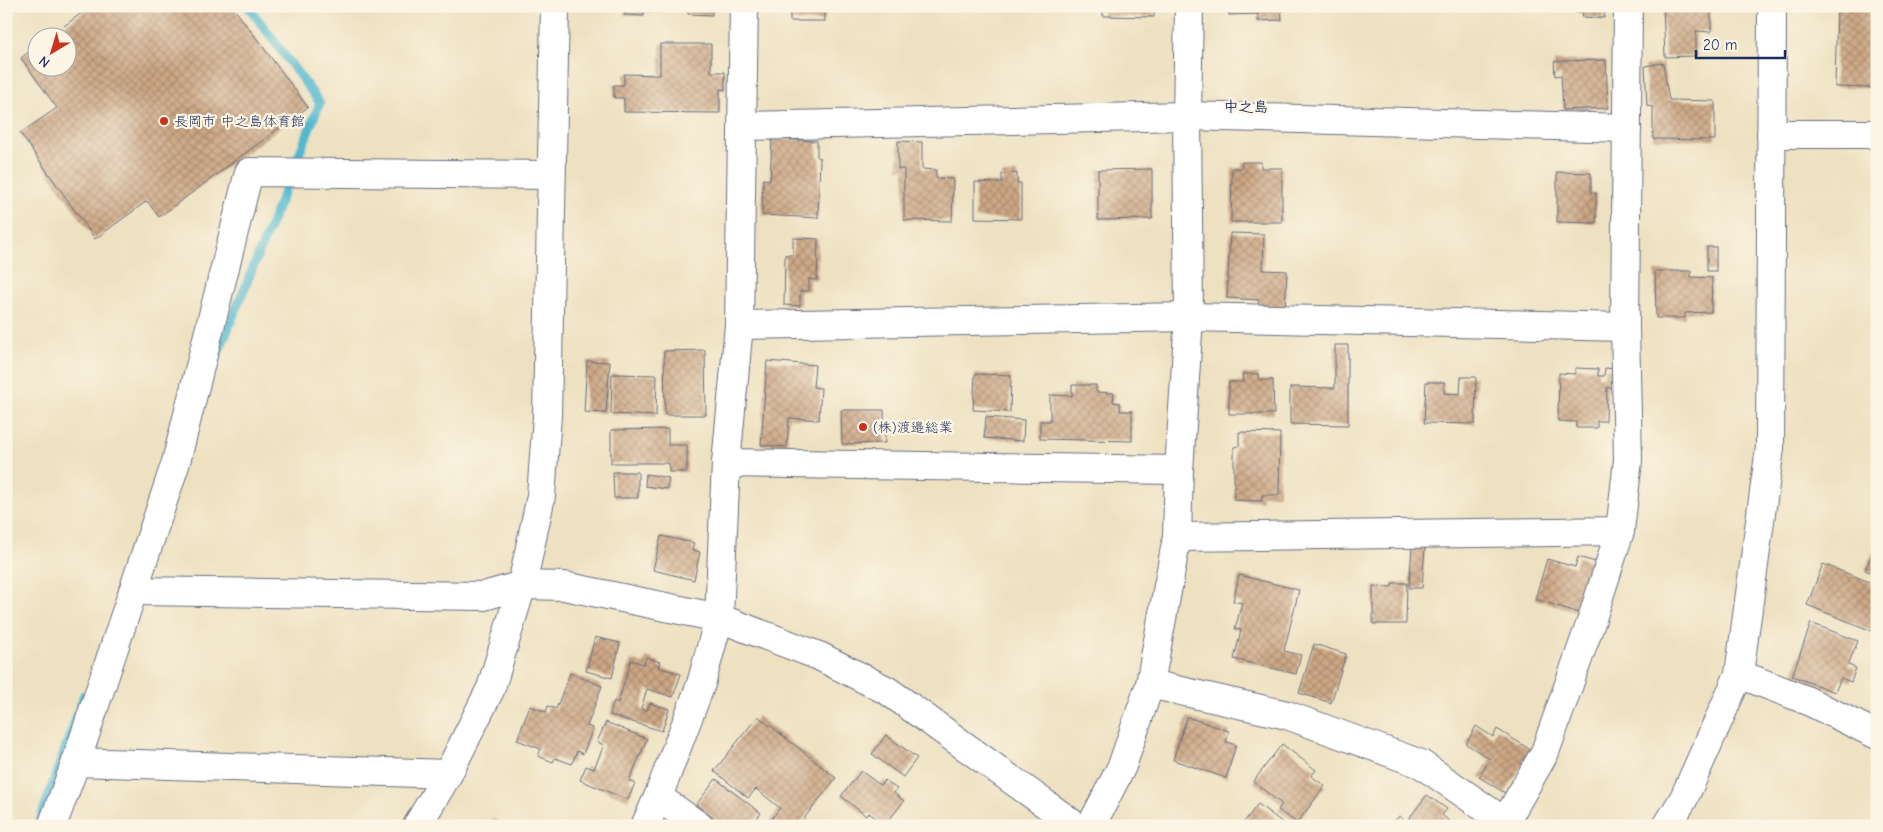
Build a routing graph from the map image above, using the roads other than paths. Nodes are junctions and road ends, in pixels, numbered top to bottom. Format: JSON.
{"nodes":[{"id":1,"x":555,"y":6,"type":"edge"},
{"id":2,"x":744,"y":6,"type":"edge"},
{"id":3,"x":1189,"y":6,"type":"edge"},
{"id":4,"x":1628,"y":6,"type":"edge"},
{"id":5,"x":1772,"y":6,"type":"edge"},
{"id":6,"x":1187,"y":116,"type":"junction"},
{"id":7,"x":743,"y":126,"type":"junction"},
{"id":8,"x":1627,"y":128,"type":"junction"},
{"id":9,"x":1772,"y":134,"type":"junction"},
{"id":10,"x":1877,"y":134,"type":"edge"},
{"id":11,"x":552,"y":174,"type":"junction"},
{"id":12,"x":1189,"y":317,"type":"junction"},
{"id":13,"x":739,"y":325,"type":"junction"},
{"id":14,"x":1625,"y":327,"type":"junction"},
{"id":15,"x":726,"y":463,"type":"junction"},
{"id":16,"x":1179,"y":470,"type":"junction"},
{"id":17,"x":1620,"y":531,"type":"junction"},
{"id":18,"x":1177,"y":537,"type":"junction"},
{"id":19,"x":522,"y":584,"type":"junction"},
{"id":20,"x":133,"y":591,"type":"junction"},
{"id":21,"x":719,"y":618,"type":"junction"},
{"id":22,"x":1739,"y":674,"type":"junction"},
{"id":23,"x":1150,"y":684,"type":"junction"},
{"id":24,"x":1877,"y":735,"type":"edge"},
{"id":25,"x":76,"y":762,"type":"junction"},
{"id":26,"x":448,"y":774,"type":"junction"},
{"id":27,"x":658,"y":797,"type":"junction"},
{"id":28,"x":1504,"y":824,"type":"edge"},
{"id":29,"x":52,"y":826,"type":"edge"},
{"id":30,"x":416,"y":826,"type":"edge"},
{"id":31,"x":644,"y":826,"type":"edge"},
{"id":32,"x":699,"y":826,"type":"edge"},
{"id":33,"x":1076,"y":826,"type":"edge"},
{"id":34,"x":1091,"y":826,"type":"edge"},
{"id":35,"x":1667,"y":826,"type":"edge"}],
"edges":[{"from":1,"to":11,"type":"street"},
{"from":2,"to":7,"type":"street"},
{"from":3,"to":6,"type":"street"},
{"from":4,"to":8,"type":"street"},
{"from":5,"to":9,"type":"street"},
{"from":6,"to":7,"type":"street"},
{"from":6,"to":8,"type":"street"},
{"from":6,"to":12,"type":"street"},
{"from":7,"to":13,"type":"street"},
{"from":8,"to":14,"type":"street"},
{"from":9,"to":10,"type":"street"},
{"from":9,"to":22,"type":"street"},
{"from":11,"to":19,"type":"street"},
{"from":11,"to":20,"type":"street"},
{"from":12,"to":13,"type":"street"},
{"from":12,"to":14,"type":"street"},
{"from":12,"to":16,"type":"street"},
{"from":13,"to":15,"type":"street"},
{"from":14,"to":17,"type":"street"},
{"from":15,"to":16,"type":"street"},
{"from":15,"to":21,"type":"street"},
{"from":16,"to":18,"type":"street"},
{"from":17,"to":18,"type":"street"},
{"from":17,"to":28,"type":"street"},
{"from":18,"to":23,"type":"street"},
{"from":19,"to":20,"type":"street"},
{"from":19,"to":21,"type":"street"},
{"from":19,"to":26,"type":"street"},
{"from":20,"to":25,"type":"street"},
{"from":21,"to":27,"type":"street"},
{"from":21,"to":33,"type":"street"},
{"from":22,"to":24,"type":"street"},
{"from":22,"to":35,"type":"street"},
{"from":23,"to":28,"type":"street"},
{"from":23,"to":34,"type":"street"},
{"from":25,"to":26,"type":"street"},
{"from":25,"to":29,"type":"street"},
{"from":26,"to":30,"type":"street"},
{"from":27,"to":31,"type":"street"},
{"from":27,"to":32,"type":"street"}]}
